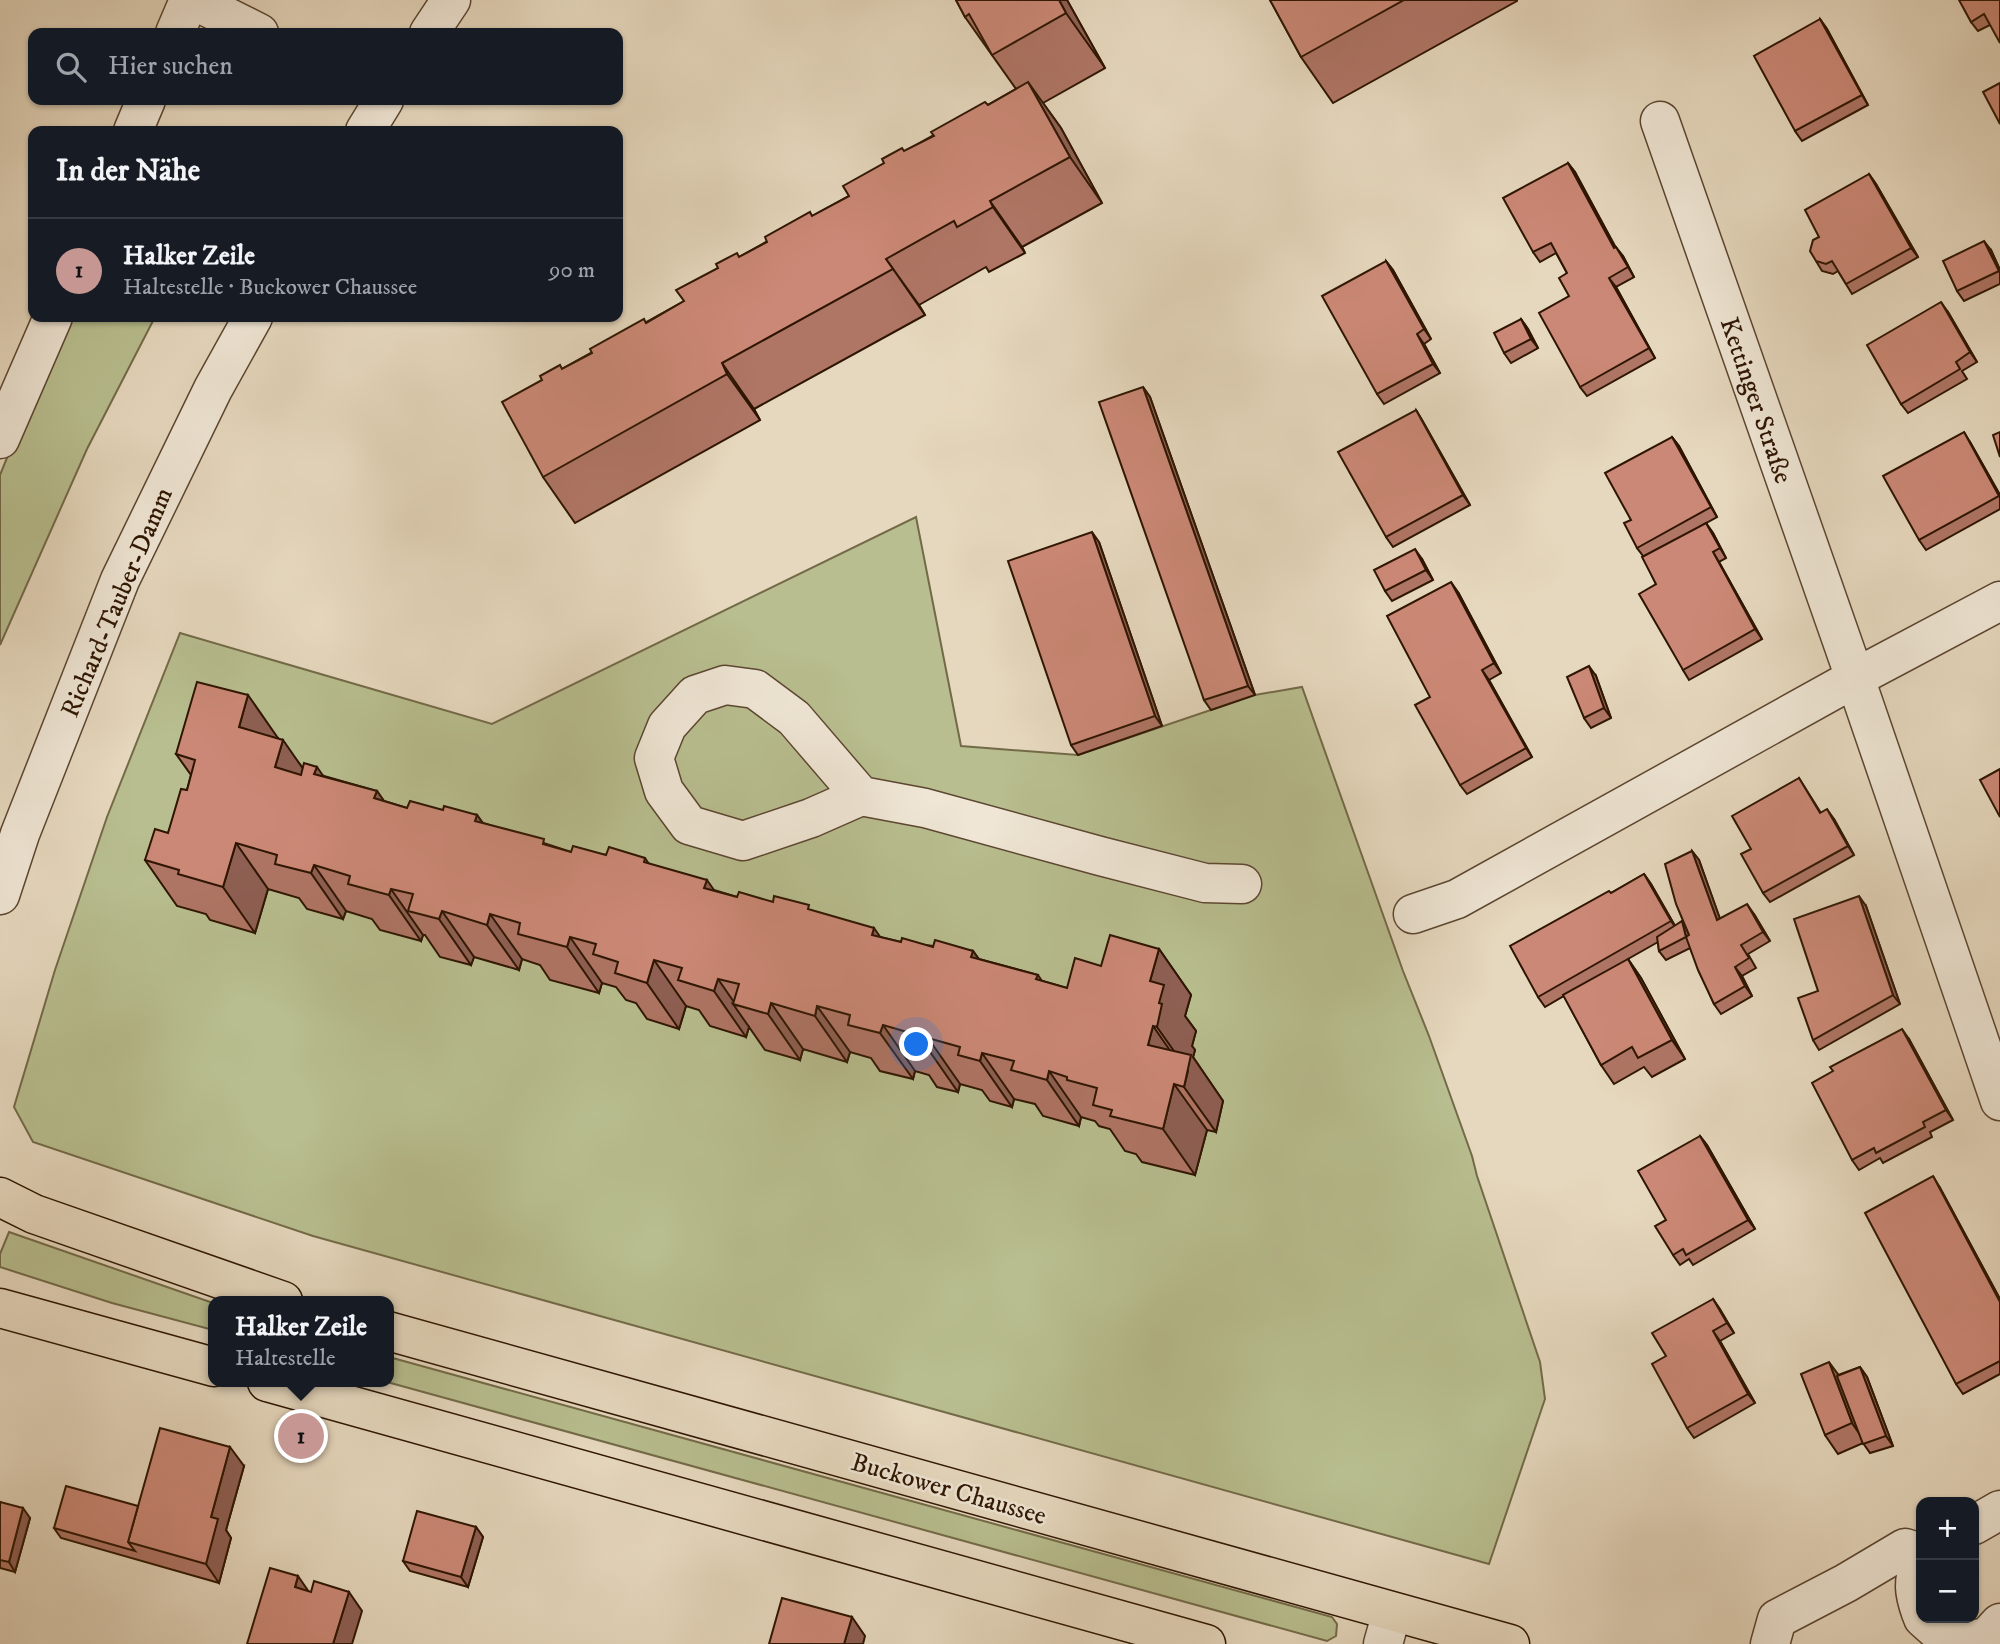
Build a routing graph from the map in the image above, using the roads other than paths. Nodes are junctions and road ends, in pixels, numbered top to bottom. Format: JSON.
{"nodes":[{"id":1,"x":191,"y":0,"type":"edge"},
{"id":2,"x":451,"y":0,"type":"edge"},
{"id":3,"x":177,"y":28,"type":"edge"},
{"id":4,"x":249,"y":28,"type":"edge"},
{"id":5,"x":432,"y":28,"type":"edge"},
{"id":6,"x":144,"y":105,"type":"edge"},
{"id":7,"x":1660,"y":121,"type":"dead end"},
{"id":8,"x":135,"y":126,"type":"edge"},
{"id":9,"x":50,"y":322,"type":"edge"},
{"id":10,"x":250,"y":322,"type":"edge"},
{"id":11,"x":0,"y":439,"type":"edge"},
{"id":12,"x":2000,"y":601,"type":"edge"},
{"id":13,"x":1855,"y":678,"type":"junction"},
{"id":14,"x":861,"y":796,"type":"junction"},
{"id":15,"x":1242,"y":884,"type":"dead end"},
{"id":16,"x":0,"y":895,"type":"edge"},
{"id":17,"x":1413,"y":914,"type":"dead end"},
{"id":18,"x":2000,"y":1101,"type":"edge"},
{"id":19,"x":0,"y":1197,"type":"edge"},
{"id":20,"x":269,"y":1296,"type":"edge"},
{"id":21,"x":0,"y":1308,"type":"edge"},
{"id":22,"x":394,"y":1333,"type":"edge"},
{"id":23,"x":208,"y":1365,"type":"edge"},
{"id":24,"x":289,"y":1387,"type":"edge"},
{"id":25,"x":2000,"y":1510,"type":"edge"},
{"id":26,"x":1979,"y":1522,"type":"edge"},
{"id":27,"x":1916,"y":1551,"type":"edge"},
{"id":28,"x":1916,"y":1572,"type":"edge"},
{"id":29,"x":1916,"y":1598,"type":"edge"},
{"id":30,"x":1929,"y":1623,"type":"edge"},
{"id":31,"x":2000,"y":1623,"type":"edge"},
{"id":32,"x":1388,"y":1628,"type":"edge"},
{"id":33,"x":1487,"y":1641,"type":"edge"},
{"id":34,"x":1206,"y":1644,"type":"edge"},
{"id":35,"x":1769,"y":1644,"type":"edge"}],
"edges":[{"from":1,"to":3,"type":"street"},
{"from":1,"to":4,"type":"street"},
{"from":2,"to":5,"type":"street"},
{"from":6,"to":8,"type":"street"},
{"from":7,"to":13,"type":"street","name":"Kettinger Straße"},
{"from":9,"to":11,"type":"street"},
{"from":10,"to":16,"type":"street","name":"Richard-Tauber-Damm"},
{"from":12,"to":13,"type":"street"},
{"from":13,"to":17,"type":"street"},
{"from":13,"to":18,"type":"street","name":"Kettinger Straße"},
{"from":14,"to":14,"type":"street"},
{"from":14,"to":15,"type":"street"},
{"from":19,"to":20,"type":"main road"},
{"from":21,"to":23,"type":"main road"},
{"from":22,"to":32,"type":"main road","name":"Buckower Chaussee"},
{"from":24,"to":34,"type":"main road"},
{"from":25,"to":26,"type":"street"},
{"from":27,"to":35,"type":"street"},
{"from":28,"to":29,"type":"street"},
{"from":30,"to":31,"type":"street"},
{"from":32,"to":33,"type":"main road","name":"Buckower Chaussee"}]}
